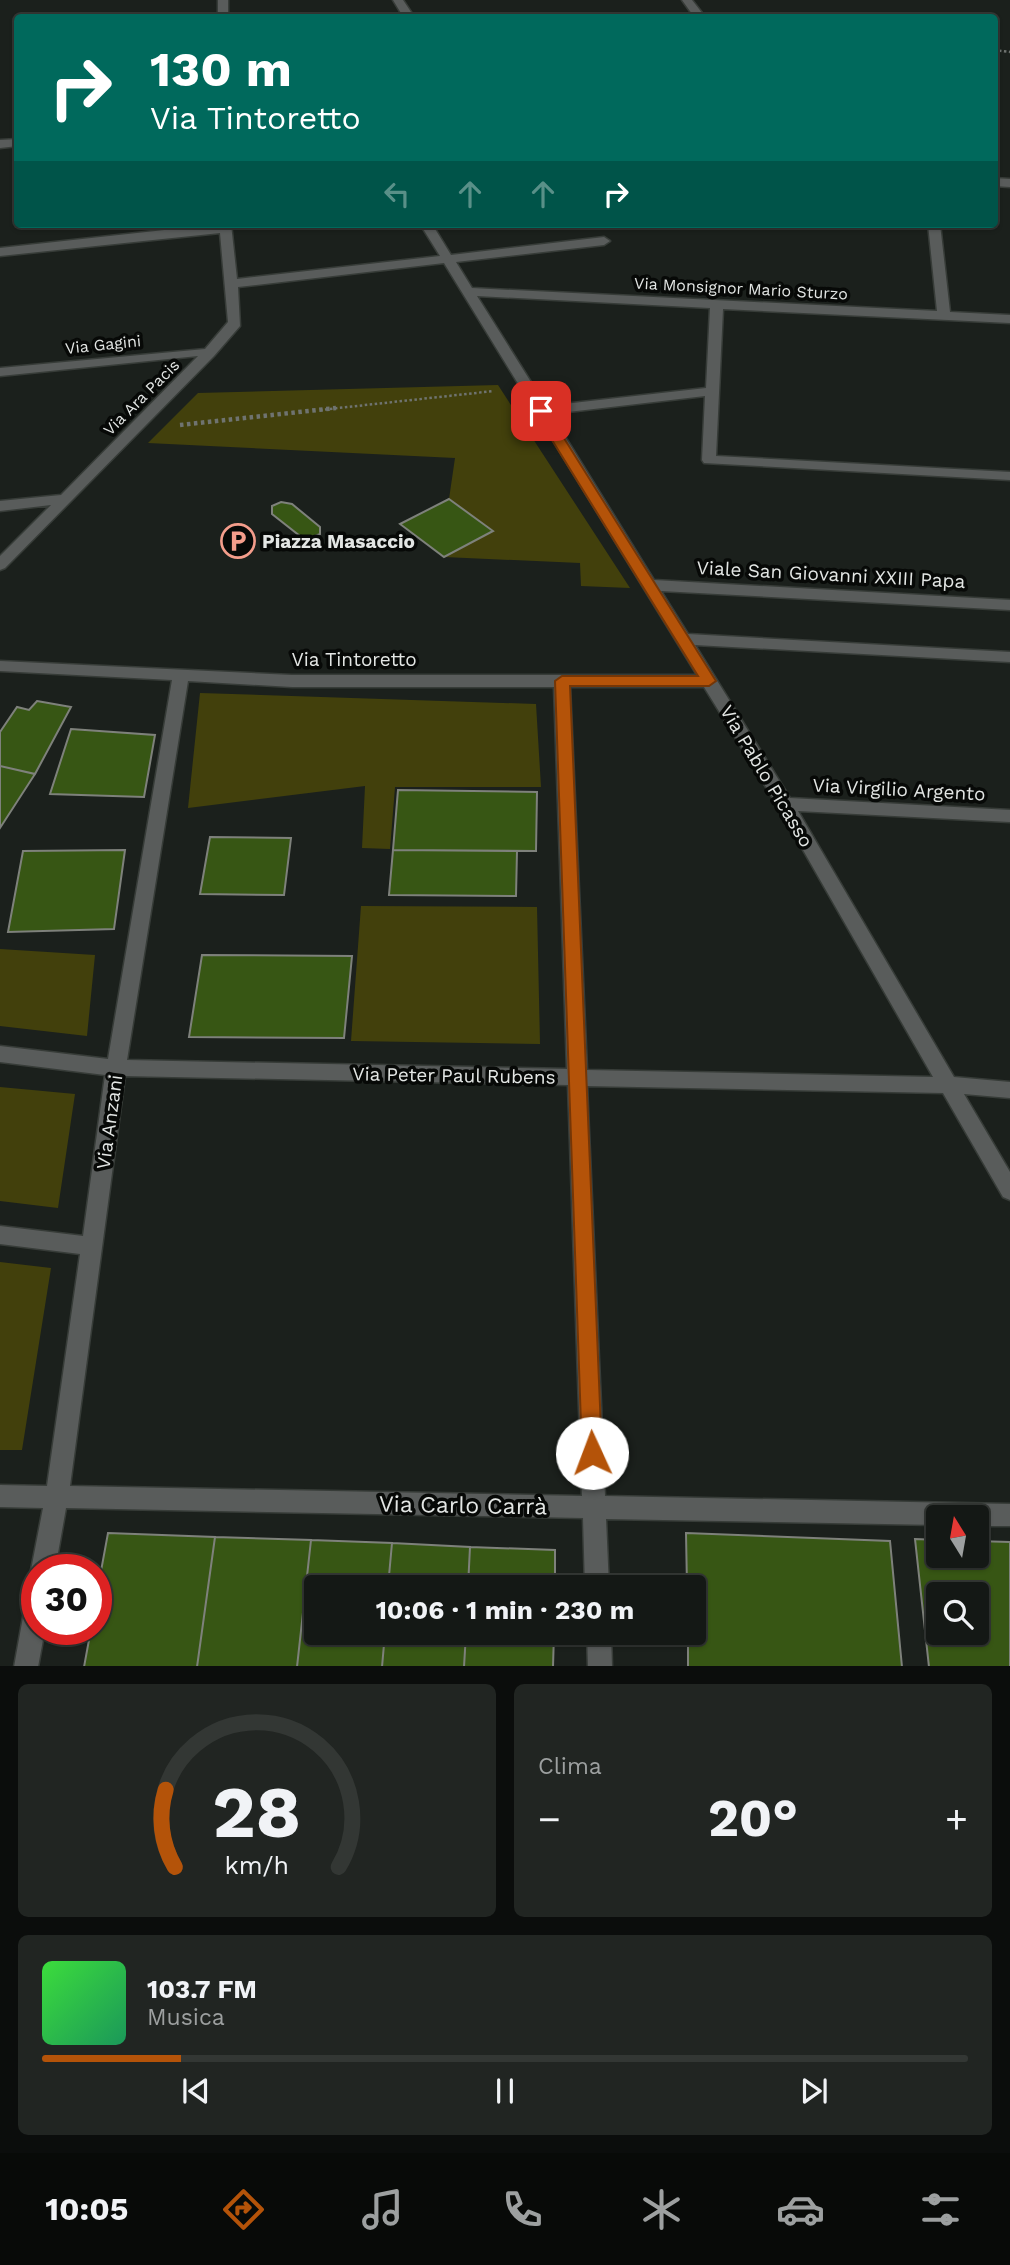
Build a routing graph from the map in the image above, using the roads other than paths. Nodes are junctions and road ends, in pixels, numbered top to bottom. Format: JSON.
{"nodes":[{"id":1,"x":687,"y":0,"type":"edge"},
{"id":2,"x":698,"y":14,"type":"edge"},
{"id":3,"x":216,"y":228,"type":"edge"},
{"id":4,"x":225,"y":228,"type":"edge"},
{"id":5,"x":429,"y":228,"type":"edge"},
{"id":6,"x":934,"y":228,"type":"edge"},
{"id":7,"x":604,"y":241,"type":"dead end"},
{"id":8,"x":0,"y":252,"type":"edge"},
{"id":9,"x":449,"y":259,"type":"junction"},
{"id":10,"x":231,"y":284,"type":"junction"},
{"id":11,"x":469,"y":292,"type":"junction"},
{"id":12,"x":717,"y":304,"type":"junction"},
{"id":13,"x":944,"y":316,"type":"junction"},
{"id":14,"x":1010,"y":319,"type":"edge"},
{"id":15,"x":209,"y":353,"type":"junction"},
{"id":16,"x":0,"y":373,"type":"edge"},
{"id":17,"x":712,"y":391,"type":"junction"},
{"id":18,"x":541,"y":411,"type":"junction"},
{"id":19,"x":1010,"y":476,"type":"edge"},
{"id":20,"x":65,"y":499,"type":"junction"},
{"id":21,"x":0,"y":506,"type":"edge"},
{"id":22,"x":0,"y":565,"type":"edge"},
{"id":23,"x":650,"y":585,"type":"junction"},
{"id":24,"x":1010,"y":605,"type":"edge"},
{"id":25,"x":682,"y":639,"type":"junction"},
{"id":26,"x":1010,"y":656,"type":"edge"},
{"id":27,"x":0,"y":666,"type":"edge"},
{"id":28,"x":181,"y":676,"type":"junction"},
{"id":29,"x":562,"y":681,"type":"junction"},
{"id":30,"x":709,"y":681,"type":"junction"},
{"id":31,"x":785,"y":804,"type":"junction"},
{"id":32,"x":1010,"y":816,"type":"edge"},
{"id":33,"x":0,"y":1054,"type":"edge"},
{"id":34,"x":116,"y":1068,"type":"junction"},
{"id":35,"x":577,"y":1077,"type":"junction"},
{"id":36,"x":950,"y":1085,"type":"junction"},
{"id":37,"x":1010,"y":1090,"type":"edge"},
{"id":38,"x":1010,"y":1191,"type":"edge"},
{"id":39,"x":0,"y":1235,"type":"edge"},
{"id":40,"x":92,"y":1246,"type":"junction"},
{"id":41,"x":0,"y":1496,"type":"edge"},
{"id":42,"x":57,"y":1497,"type":"junction"},
{"id":43,"x":594,"y":1507,"type":"junction"},
{"id":44,"x":1010,"y":1515,"type":"edge"},
{"id":45,"x":46,"y":1554,"type":"edge"},
{"id":46,"x":597,"y":1575,"type":"edge"},
{"id":47,"x":30,"y":1645,"type":"edge"},
{"id":48,"x":599,"y":1645,"type":"edge"},
{"id":49,"x":26,"y":1666,"type":"edge"},
{"id":50,"x":600,"y":1666,"type":"edge"}],
"edges":[{"from":1,"to":2,"type":"street"},
{"from":3,"to":8,"type":"street"},
{"from":4,"to":10,"type":"street","name":"Via Ara Pacis"},
{"from":5,"to":9,"type":"street","name":"Via Pablo Picasso"},
{"from":6,"to":13,"type":"street"},
{"from":7,"to":9,"type":"street"},
{"from":9,"to":10,"type":"street"},
{"from":9,"to":11,"type":"street","name":"Via Pablo Picasso"},
{"from":10,"to":15,"type":"street","name":"Via Ara Pacis"},
{"from":11,"to":12,"type":"street","name":"Via Monsignor Mario Sturzo"},
{"from":11,"to":18,"type":"street","name":"Via Pablo Picasso"},
{"from":12,"to":13,"type":"street","name":"Via Monsignor Mario Sturzo"},
{"from":12,"to":17,"type":"street"},
{"from":13,"to":14,"type":"street","name":"Via Monsignor Mario Sturzo"},
{"from":15,"to":16,"type":"street","name":"Via Gagini"},
{"from":15,"to":20,"type":"street","name":"Via Ara Pacis"},
{"from":17,"to":18,"type":"street"},
{"from":17,"to":19,"type":"street"},
{"from":18,"to":23,"type":"street","name":"Via Pablo Picasso"},
{"from":20,"to":21,"type":"street"},
{"from":20,"to":22,"type":"street","name":"Via Ara Pacis"},
{"from":23,"to":24,"type":"street","name":"Viale San Giovanni XXIII Papa"},
{"from":23,"to":25,"type":"street","name":"Via Pablo Picasso"},
{"from":25,"to":26,"type":"street"},
{"from":25,"to":30,"type":"street","name":"Via Pablo Picasso"},
{"from":27,"to":28,"type":"street","name":"Via Tintoretto"},
{"from":28,"to":29,"type":"street","name":"Via Tintoretto"},
{"from":28,"to":34,"type":"street","name":"Via Anzani"},
{"from":29,"to":30,"type":"street","name":"Via Tintoretto"},
{"from":29,"to":35,"type":"street"},
{"from":30,"to":31,"type":"street","name":"Via Pablo Picasso"},
{"from":31,"to":32,"type":"street","name":"Via Virgilio Argento"},
{"from":31,"to":36,"type":"street","name":"Via Pablo Picasso"},
{"from":33,"to":34,"type":"street","name":"Via Peter Paul Rubens"},
{"from":34,"to":35,"type":"street","name":"Via Peter Paul Rubens"},
{"from":34,"to":40,"type":"street","name":"Via Anzani"},
{"from":35,"to":36,"type":"street","name":"Via Peter Paul Rubens"},
{"from":35,"to":43,"type":"street"},
{"from":36,"to":37,"type":"street","name":"Via Peter Paul Rubens"},
{"from":36,"to":38,"type":"street","name":"Via Pablo Picasso"},
{"from":39,"to":40,"type":"street"},
{"from":40,"to":42,"type":"street","name":"Via Anzani"},
{"from":41,"to":42,"type":"street","name":"Via Carlo Carrà"},
{"from":42,"to":43,"type":"street","name":"Via Carlo Carrà"},
{"from":42,"to":45,"type":"street","name":"Via Anzani"},
{"from":43,"to":44,"type":"street","name":"Via Carlo Carrà"},
{"from":43,"to":46,"type":"street"},
{"from":47,"to":49,"type":"street"},
{"from":48,"to":50,"type":"street"}]}
